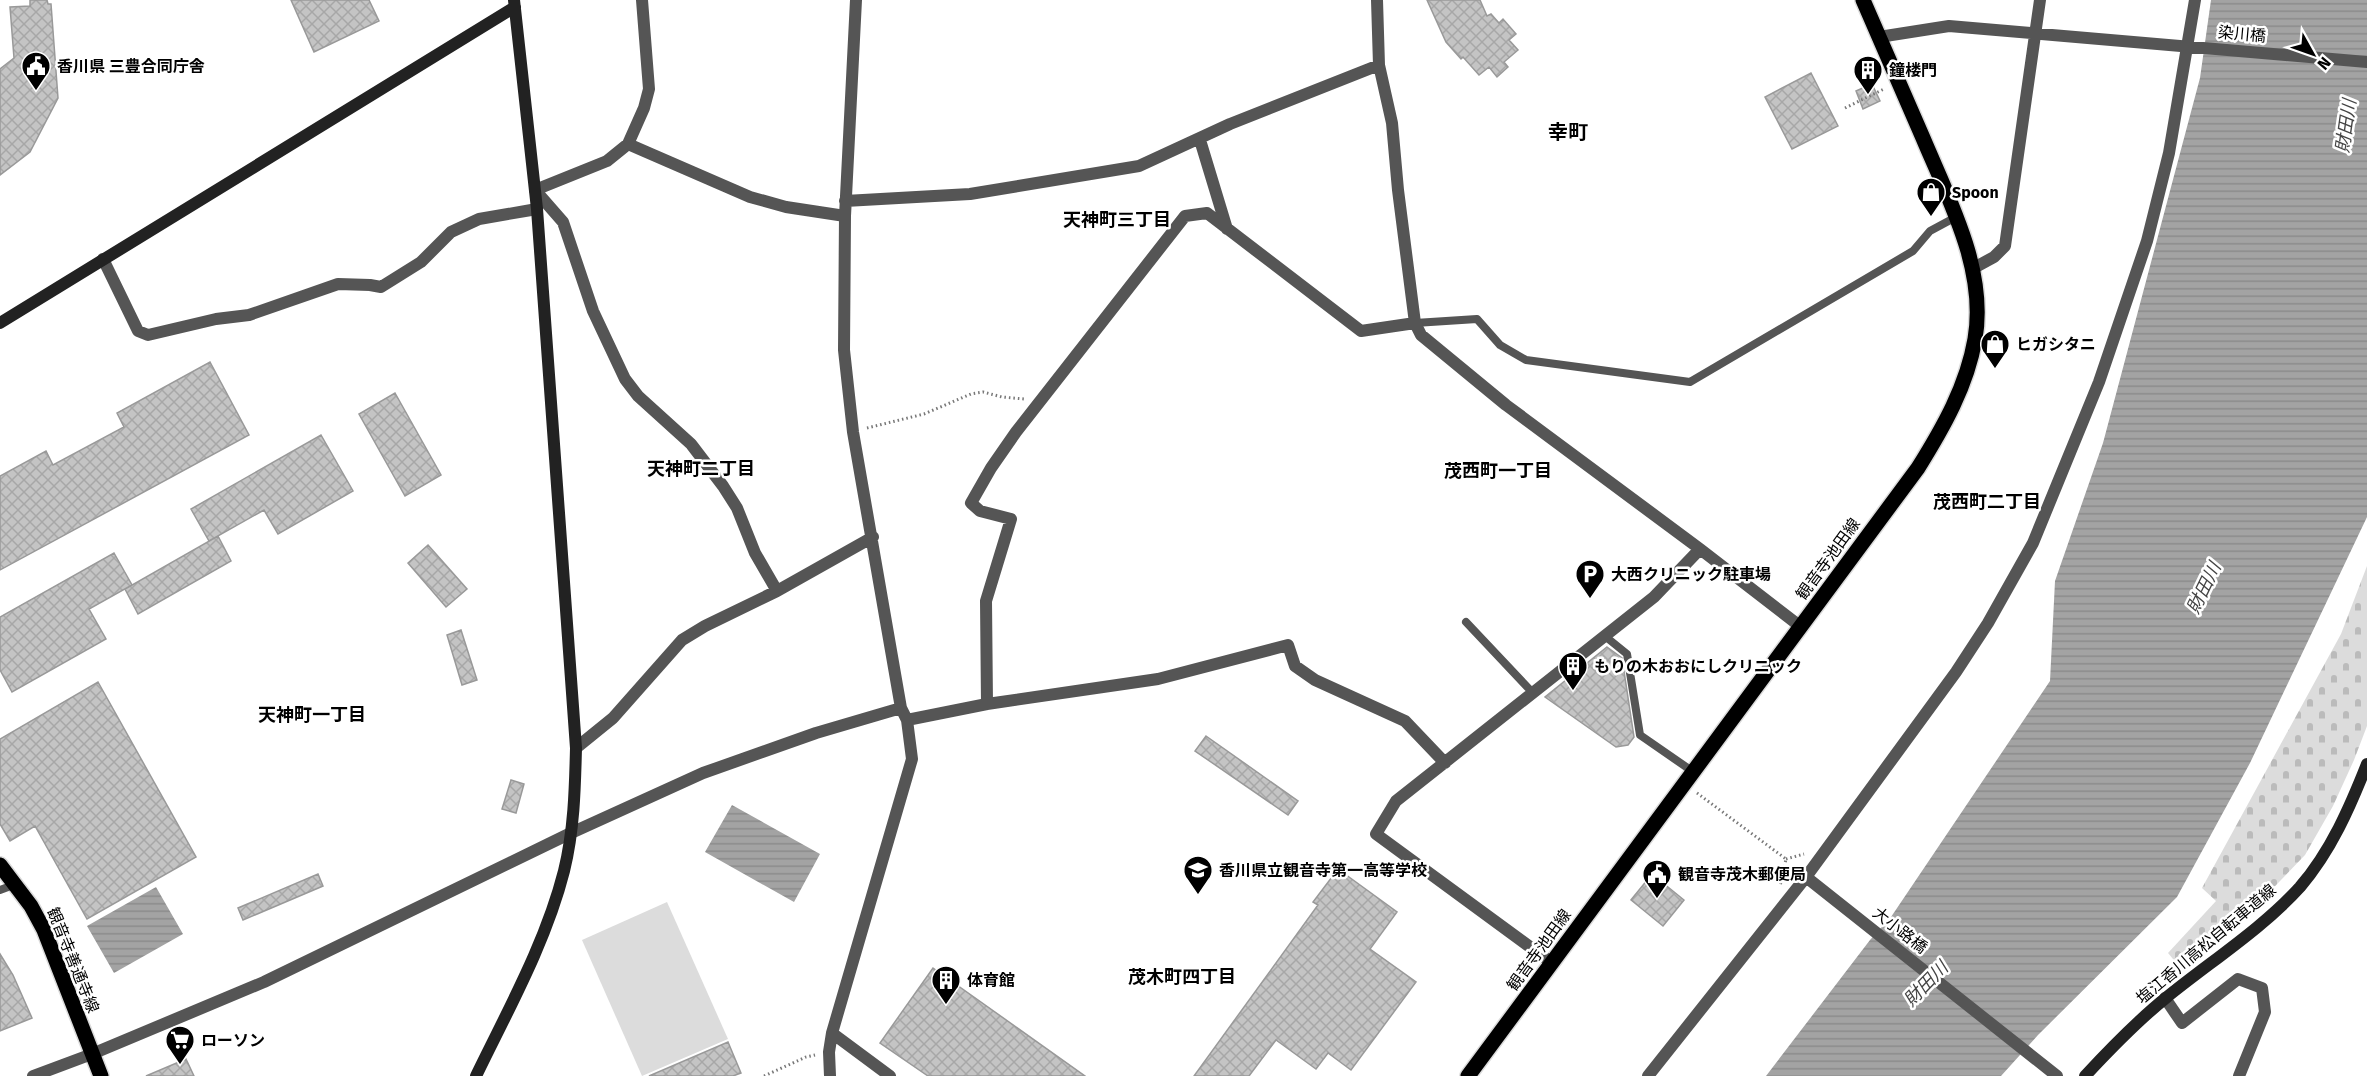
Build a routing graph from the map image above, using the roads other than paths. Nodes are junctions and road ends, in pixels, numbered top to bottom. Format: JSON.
{"nodes":[{"id":1,"x":642,"y":0,"type":"edge"},
{"id":2,"x":856,"y":0,"type":"edge"},
{"id":3,"x":1377,"y":0,"type":"edge"},
{"id":4,"x":1863,"y":0,"type":"edge"},
{"id":5,"x":2040,"y":0,"type":"edge"},
{"id":6,"x":2195,"y":0,"type":"edge"},
{"id":7,"x":514,"y":3,"type":"edge"},
{"id":8,"x":2034,"y":34,"type":"junction"},
{"id":9,"x":1879,"y":37,"type":"junction"},
{"id":10,"x":2186,"y":46,"type":"junction"},
{"id":11,"x":2367,"y":62,"type":"edge"},
{"id":12,"x":1379,"y":65,"type":"junction"},
{"id":13,"x":1200,"y":140,"type":"junction"},
{"id":14,"x":628,"y":144,"type":"junction"},
{"id":15,"x":535,"y":190,"type":"junction"},
{"id":16,"x":845,"y":201,"type":"junction"},
{"id":17,"x":537,"y":209,"type":"junction"},
{"id":18,"x":845,"y":216,"type":"junction"},
{"id":19,"x":1956,"y":217,"type":"junction"},
{"id":20,"x":1227,"y":229,"type":"junction"},
{"id":21,"x":103,"y":259,"type":"junction"},
{"id":22,"x":1972,"y":269,"type":"junction"},
{"id":23,"x":0,"y":323,"type":"edge"},
{"id":24,"x":1414,"y":324,"type":"junction"},
{"id":25,"x":873,"y":537,"type":"junction"},
{"id":26,"x":1700,"y":549,"type":"junction"},
{"id":27,"x":777,"y":591,"type":"junction"},
{"id":28,"x":1466,"y":622,"type":"dead end"},
{"id":29,"x":1801,"y":627,"type":"junction"},
{"id":30,"x":1606,"y":636,"type":"junction"},
{"id":31,"x":1532,"y":692,"type":"junction"},
{"id":32,"x":987,"y":704,"type":"junction"},
{"id":33,"x":901,"y":708,"type":"junction"},
{"id":34,"x":907,"y":720,"type":"junction"},
{"id":35,"x":576,"y":748,"type":"junction"},
{"id":36,"x":1445,"y":763,"type":"junction"},
{"id":37,"x":2367,"y":764,"type":"edge"},
{"id":38,"x":1688,"y":777,"type":"junction"},
{"id":39,"x":570,"y":833,"type":"junction"},
{"id":40,"x":0,"y":865,"type":"edge"},
{"id":41,"x":1806,"y":877,"type":"junction"},
{"id":42,"x":16,"y":884,"type":"junction"},
{"id":43,"x":0,"y":890,"type":"edge"},
{"id":44,"x":1552,"y":963,"type":"junction"},
{"id":45,"x":2165,"y":998,"type":"junction"},
{"id":46,"x":832,"y":1033,"type":"junction"},
{"id":47,"x":92,"y":1054,"type":"junction"},
{"id":48,"x":33,"y":1076,"type":"edge"},
{"id":49,"x":101,"y":1076,"type":"edge"},
{"id":50,"x":476,"y":1076,"type":"edge"},
{"id":51,"x":830,"y":1076,"type":"edge"},
{"id":52,"x":890,"y":1076,"type":"edge"},
{"id":53,"x":1468,"y":1076,"type":"edge"},
{"id":54,"x":1648,"y":1076,"type":"edge"},
{"id":55,"x":2057,"y":1076,"type":"edge"},
{"id":56,"x":2085,"y":1076,"type":"edge"},
{"id":57,"x":2239,"y":1076,"type":"edge"}],
"edges":[{"from":1,"to":14,"type":"street"},
{"from":2,"to":16,"type":"street"},
{"from":3,"to":12,"type":"street"},
{"from":4,"to":9,"type":"main road","name":"観音寺池田線"},
{"from":5,"to":8,"type":"street"},
{"from":6,"to":10,"type":"street"},
{"from":7,"to":15,"type":"street"},
{"from":7,"to":21,"type":"street"},
{"from":8,"to":9,"type":"street","name":"染川橋"},
{"from":8,"to":10,"type":"street","name":"染川橋"},
{"from":8,"to":22,"type":"street"},
{"from":9,"to":19,"type":"main road","name":"観音寺池田線"},
{"from":10,"to":11,"type":"street","name":"染川橋"},
{"from":10,"to":41,"type":"street"},
{"from":12,"to":13,"type":"street"},
{"from":12,"to":24,"type":"street"},
{"from":13,"to":16,"type":"street"},
{"from":13,"to":20,"type":"street"},
{"from":14,"to":15,"type":"street"},
{"from":14,"to":18,"type":"street"},
{"from":15,"to":17,"type":"street"},
{"from":15,"to":27,"type":"street"},
{"from":16,"to":18,"type":"street"},
{"from":17,"to":21,"type":"street"},
{"from":17,"to":35,"type":"street"},
{"from":18,"to":25,"type":"street"},
{"from":19,"to":22,"type":"main road","name":"観音寺池田線"},
{"from":19,"to":24,"type":"lane"},
{"from":20,"to":24,"type":"street"},
{"from":20,"to":32,"type":"street"},
{"from":21,"to":23,"type":"street"},
{"from":22,"to":29,"type":"main road","name":"観音寺池田線"},
{"from":24,"to":26,"type":"street"},
{"from":25,"to":27,"type":"street"},
{"from":25,"to":33,"type":"street"},
{"from":26,"to":29,"type":"street"},
{"from":26,"to":30,"type":"street"},
{"from":27,"to":35,"type":"street"},
{"from":28,"to":31,"type":"lane"},
{"from":29,"to":38,"type":"main road","name":"観音寺池田線"},
{"from":30,"to":31,"type":"street"},
{"from":30,"to":38,"type":"lane"},
{"from":31,"to":36,"type":"street"},
{"from":32,"to":34,"type":"street"},
{"from":32,"to":36,"type":"street"},
{"from":33,"to":34,"type":"street"},
{"from":33,"to":39,"type":"street"},
{"from":34,"to":46,"type":"street"},
{"from":35,"to":39,"type":"street"},
{"from":36,"to":44,"type":"street"},
{"from":37,"to":45,"type":"street","name":"塩江香川高松自転車道線"},
{"from":38,"to":44,"type":"main road","name":"観音寺池田線"},
{"from":39,"to":47,"type":"street"},
{"from":39,"to":50,"type":"street"},
{"from":40,"to":42,"type":"main road","name":"観音寺善通寺線"},
{"from":41,"to":54,"type":"street"},
{"from":41,"to":55,"type":"street","name":"大小路橋"},
{"from":42,"to":43,"type":"lane"},
{"from":42,"to":47,"type":"main road","name":"観音寺善通寺線"},
{"from":44,"to":53,"type":"main road","name":"観音寺池田線"},
{"from":45,"to":56,"type":"street","name":"塩江香川高松自転車道線"},
{"from":45,"to":57,"type":"street"},
{"from":46,"to":51,"type":"street"},
{"from":46,"to":52,"type":"street"},
{"from":47,"to":48,"type":"street"},
{"from":47,"to":49,"type":"main road","name":"観音寺善通寺線"}]}
